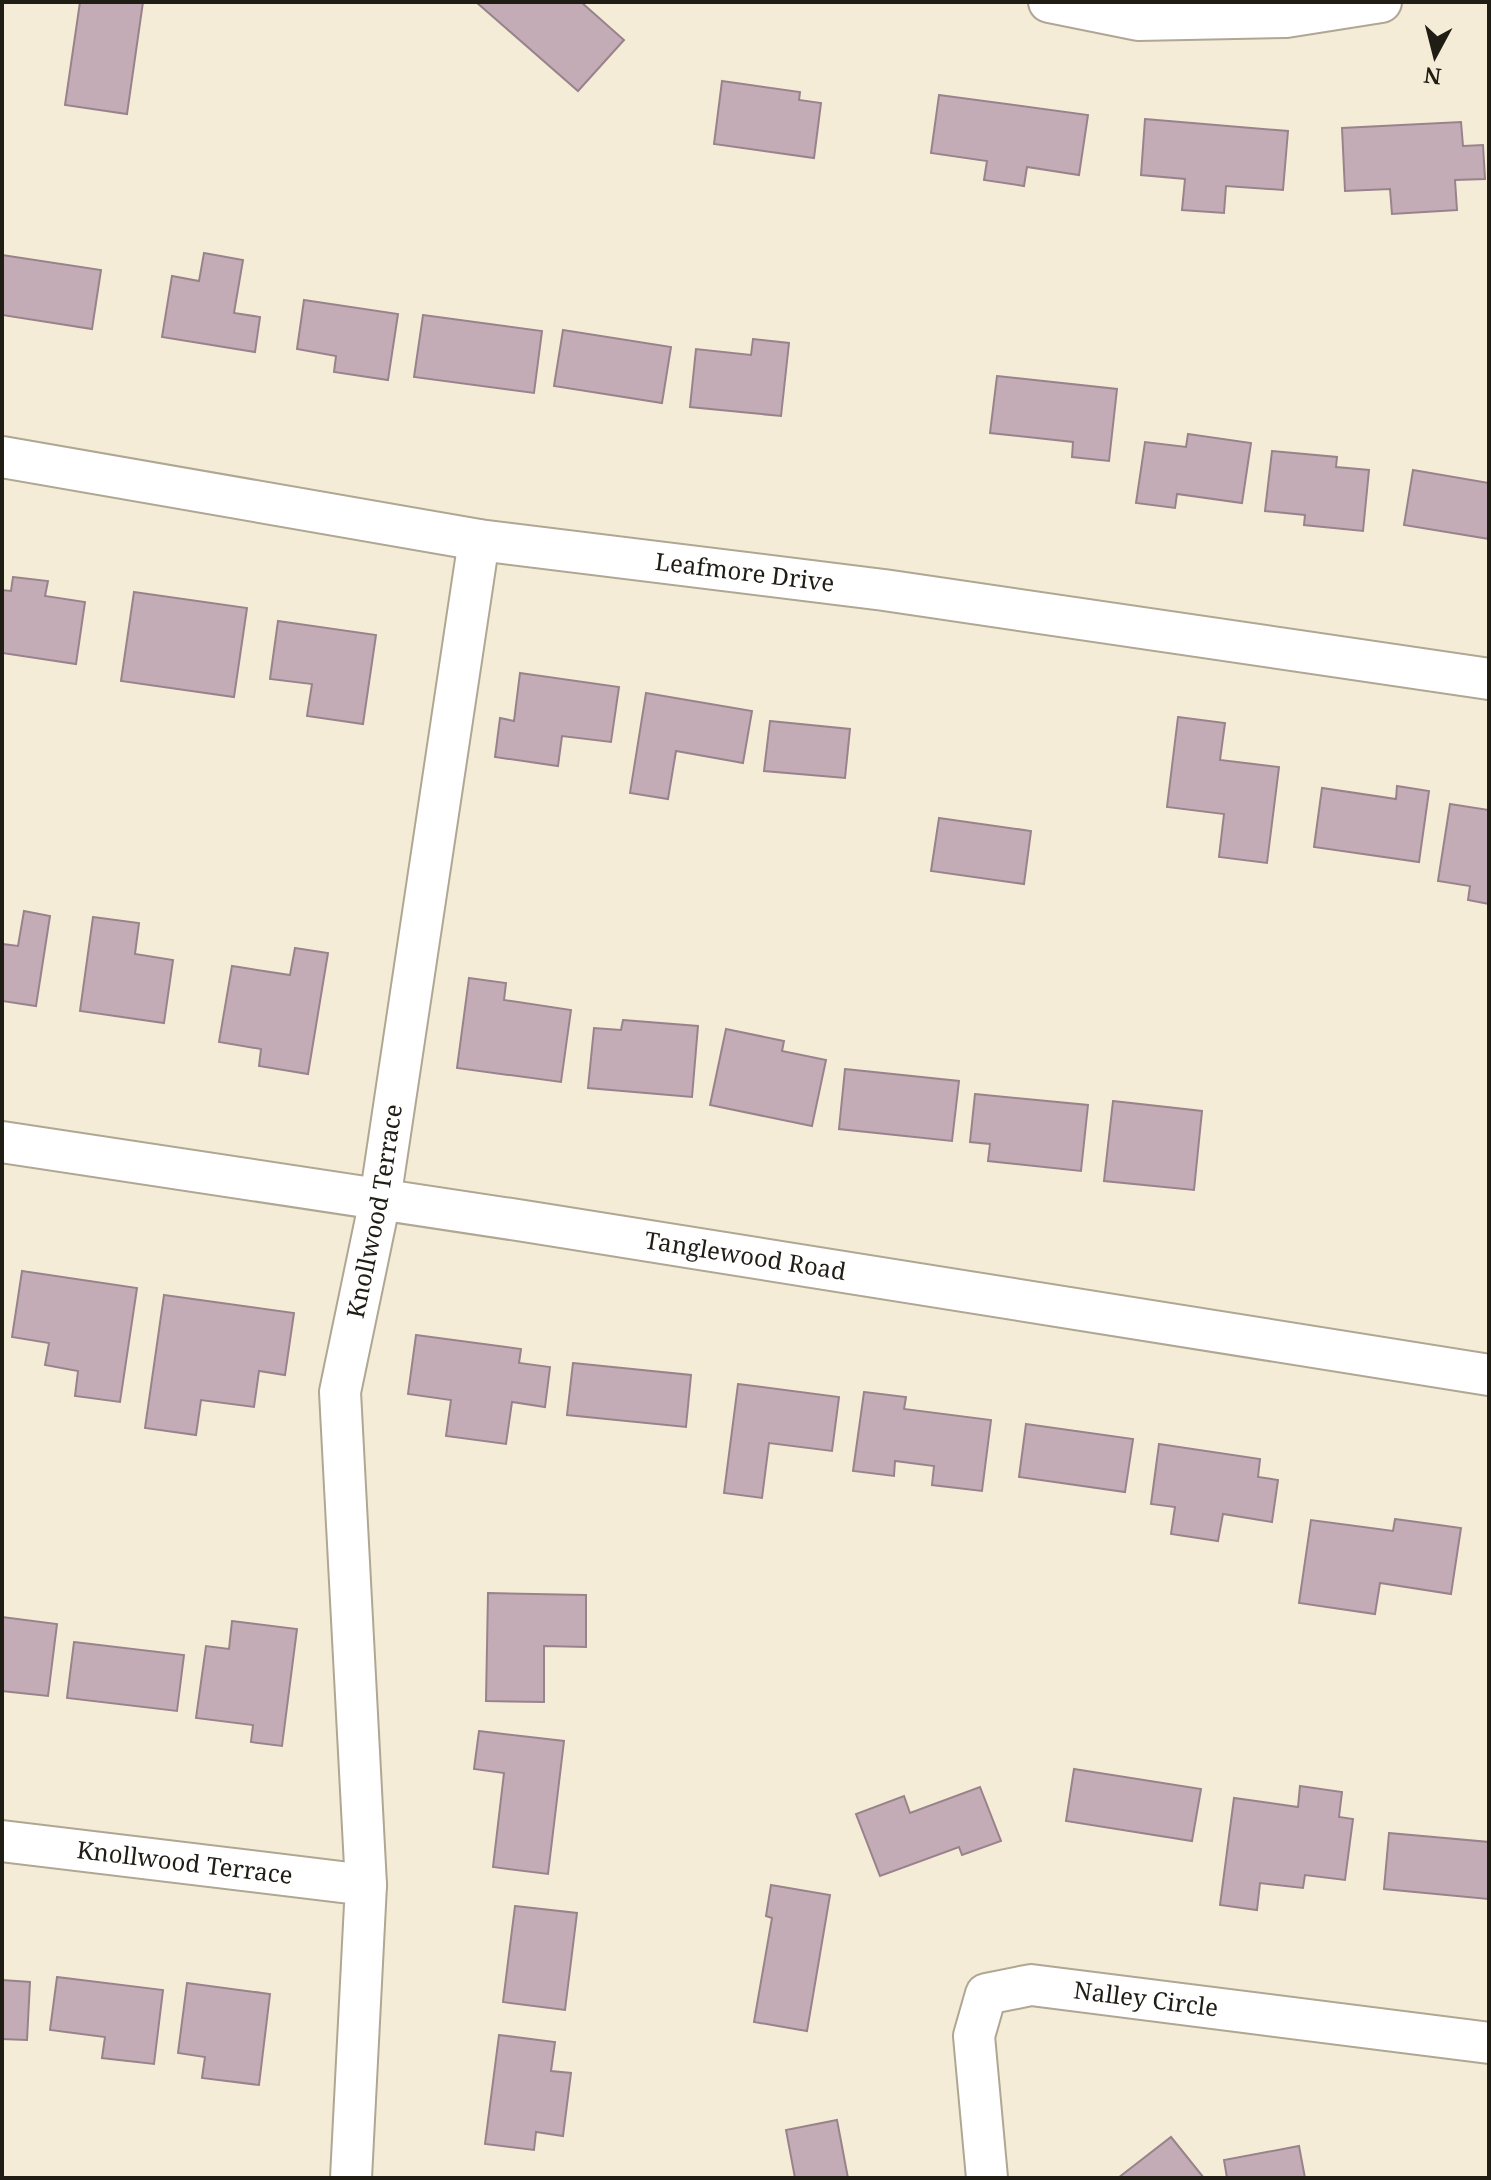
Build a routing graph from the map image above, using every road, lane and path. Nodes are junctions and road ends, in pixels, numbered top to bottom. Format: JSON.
{"nodes":[{"id":1,"x":1049,"y":2,"type":"edge"},
{"id":2,"x":1381,"y":2,"type":"edge"},
{"id":3,"x":2,"y":457,"type":"edge"},
{"id":4,"x":479,"y":540,"type":"junction"},
{"id":5,"x":1489,"y":679,"type":"edge"},
{"id":6,"x":2,"y":1142,"type":"edge"},
{"id":7,"x":380,"y":1200,"type":"junction"},
{"id":8,"x":1489,"y":1375,"type":"edge"},
{"id":9,"x":2,"y":1841,"type":"edge"},
{"id":10,"x":366,"y":1885,"type":"junction"},
{"id":11,"x":1489,"y":2043,"type":"edge"},
{"id":12,"x":351,"y":2178,"type":"edge"},
{"id":13,"x":987,"y":2178,"type":"edge"}],
"edges":[{"from":1,"to":2,"type":"street"},
{"from":3,"to":4,"type":"street","name":"Leafmore Drive"},
{"from":4,"to":5,"type":"street","name":"Leafmore Drive"},
{"from":4,"to":7,"type":"street","name":"Knollwood Terrace"},
{"from":6,"to":7,"type":"street","name":"Tanglewood Road"},
{"from":7,"to":8,"type":"street","name":"Tanglewood Road"},
{"from":7,"to":10,"type":"street","name":"Knollwood Terrace"},
{"from":9,"to":10,"type":"street","name":"Knollwood Terrace"},
{"from":10,"to":12,"type":"street","name":"Knollwood Terrace"},
{"from":11,"to":13,"type":"street","name":"Nalley Circle"}]}
